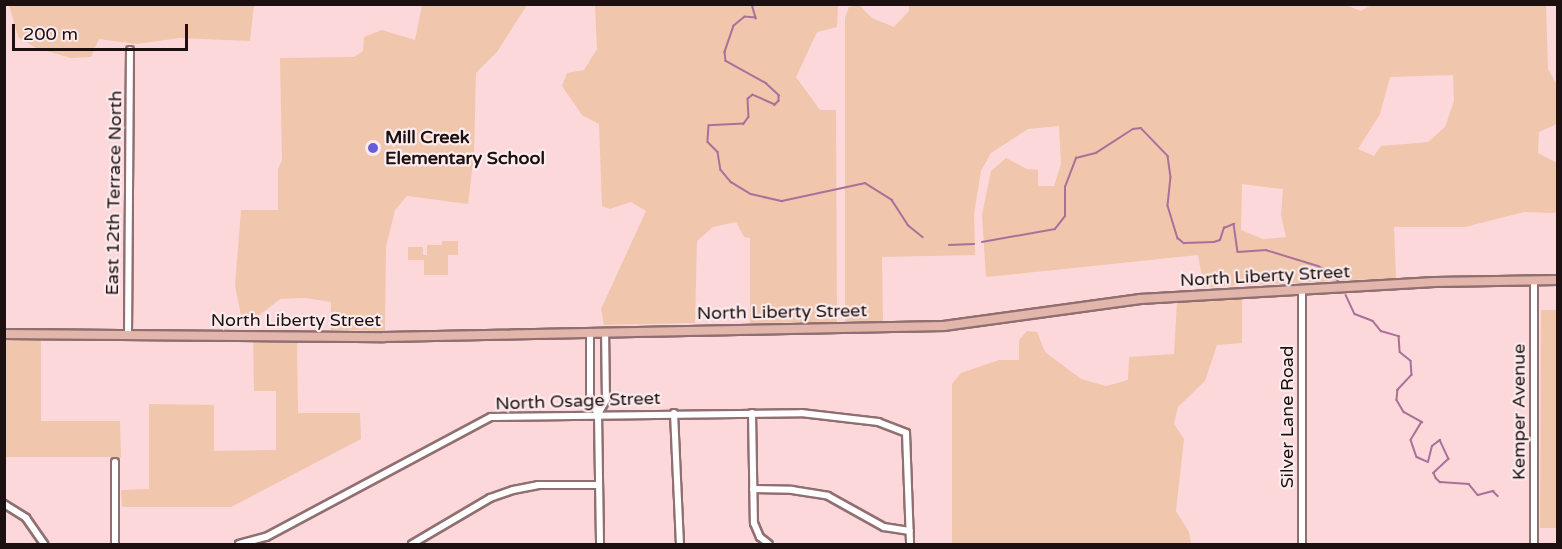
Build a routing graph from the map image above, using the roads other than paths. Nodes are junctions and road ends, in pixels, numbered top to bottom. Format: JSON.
{"nodes":[{"id":1,"x":130,"y":50,"type":"dead end"},
{"id":2,"x":1534,"y":280,"type":"junction"},
{"id":3,"x":1557,"y":280,"type":"edge"},
{"id":4,"x":1302,"y":290,"type":"junction"},
{"id":5,"x":4,"y":328,"type":"edge"},
{"id":6,"x":605,"y":332,"type":"junction"},
{"id":7,"x":590,"y":333,"type":"junction"},
{"id":8,"x":4,"y":334,"type":"edge"},
{"id":9,"x":20,"y":334,"type":"junction"},
{"id":10,"x":128,"y":335,"type":"junction"},
{"id":11,"x":674,"y":413,"type":"junction"},
{"id":12,"x":752,"y":413,"type":"junction"},
{"id":13,"x":598,"y":414,"type":"junction"},
{"id":14,"x":115,"y":462,"type":"dead end"},
{"id":15,"x":598,"y":485,"type":"junction"},
{"id":16,"x":753,"y":489,"type":"junction"},
{"id":17,"x":4,"y":504,"type":"edge"},
{"id":18,"x":910,"y":531,"type":"junction"},
{"id":19,"x":42,"y":544,"type":"edge"},
{"id":20,"x":115,"y":544,"type":"edge"},
{"id":21,"x":239,"y":544,"type":"edge"},
{"id":22,"x":412,"y":544,"type":"edge"},
{"id":23,"x":600,"y":544,"type":"edge"},
{"id":24,"x":680,"y":544,"type":"edge"},
{"id":25,"x":770,"y":544,"type":"edge"},
{"id":26,"x":910,"y":544,"type":"edge"},
{"id":27,"x":1302,"y":544,"type":"edge"},
{"id":28,"x":1534,"y":544,"type":"edge"}],
"edges":[{"from":1,"to":10,"type":"street","name":"East 12th Terrace North"},
{"from":2,"to":3,"type":"main road","name":"North Liberty Street"},
{"from":2,"to":4,"type":"main road","name":"North Liberty Street"},
{"from":2,"to":28,"type":"street","name":"Kemper Avenue"},
{"from":4,"to":6,"type":"main road","name":"North Liberty Street"},
{"from":4,"to":27,"type":"street","name":"Silver Lane Road"},
{"from":5,"to":9,"type":"main road"},
{"from":6,"to":7,"type":"main road","name":"North Liberty Street"},
{"from":6,"to":13,"type":"street"},
{"from":7,"to":10,"type":"main road","name":"North Liberty Street"},
{"from":7,"to":13,"type":"street"},
{"from":8,"to":9,"type":"main road","name":"North Liberty Street"},
{"from":9,"to":10,"type":"main road","name":"North Liberty Street"},
{"from":11,"to":12,"type":"street","name":"North Osage Street"},
{"from":11,"to":13,"type":"street","name":"North Osage Street"},
{"from":11,"to":24,"type":"street"},
{"from":12,"to":16,"type":"street"},
{"from":12,"to":18,"type":"street","name":"North Osage Street"},
{"from":13,"to":15,"type":"street"},
{"from":13,"to":21,"type":"street","name":"North Osage Street"},
{"from":14,"to":20,"type":"street"},
{"from":15,"to":22,"type":"street"},
{"from":15,"to":23,"type":"street"},
{"from":16,"to":18,"type":"street"},
{"from":16,"to":25,"type":"street"},
{"from":17,"to":19,"type":"street"},
{"from":18,"to":26,"type":"street"}]}
